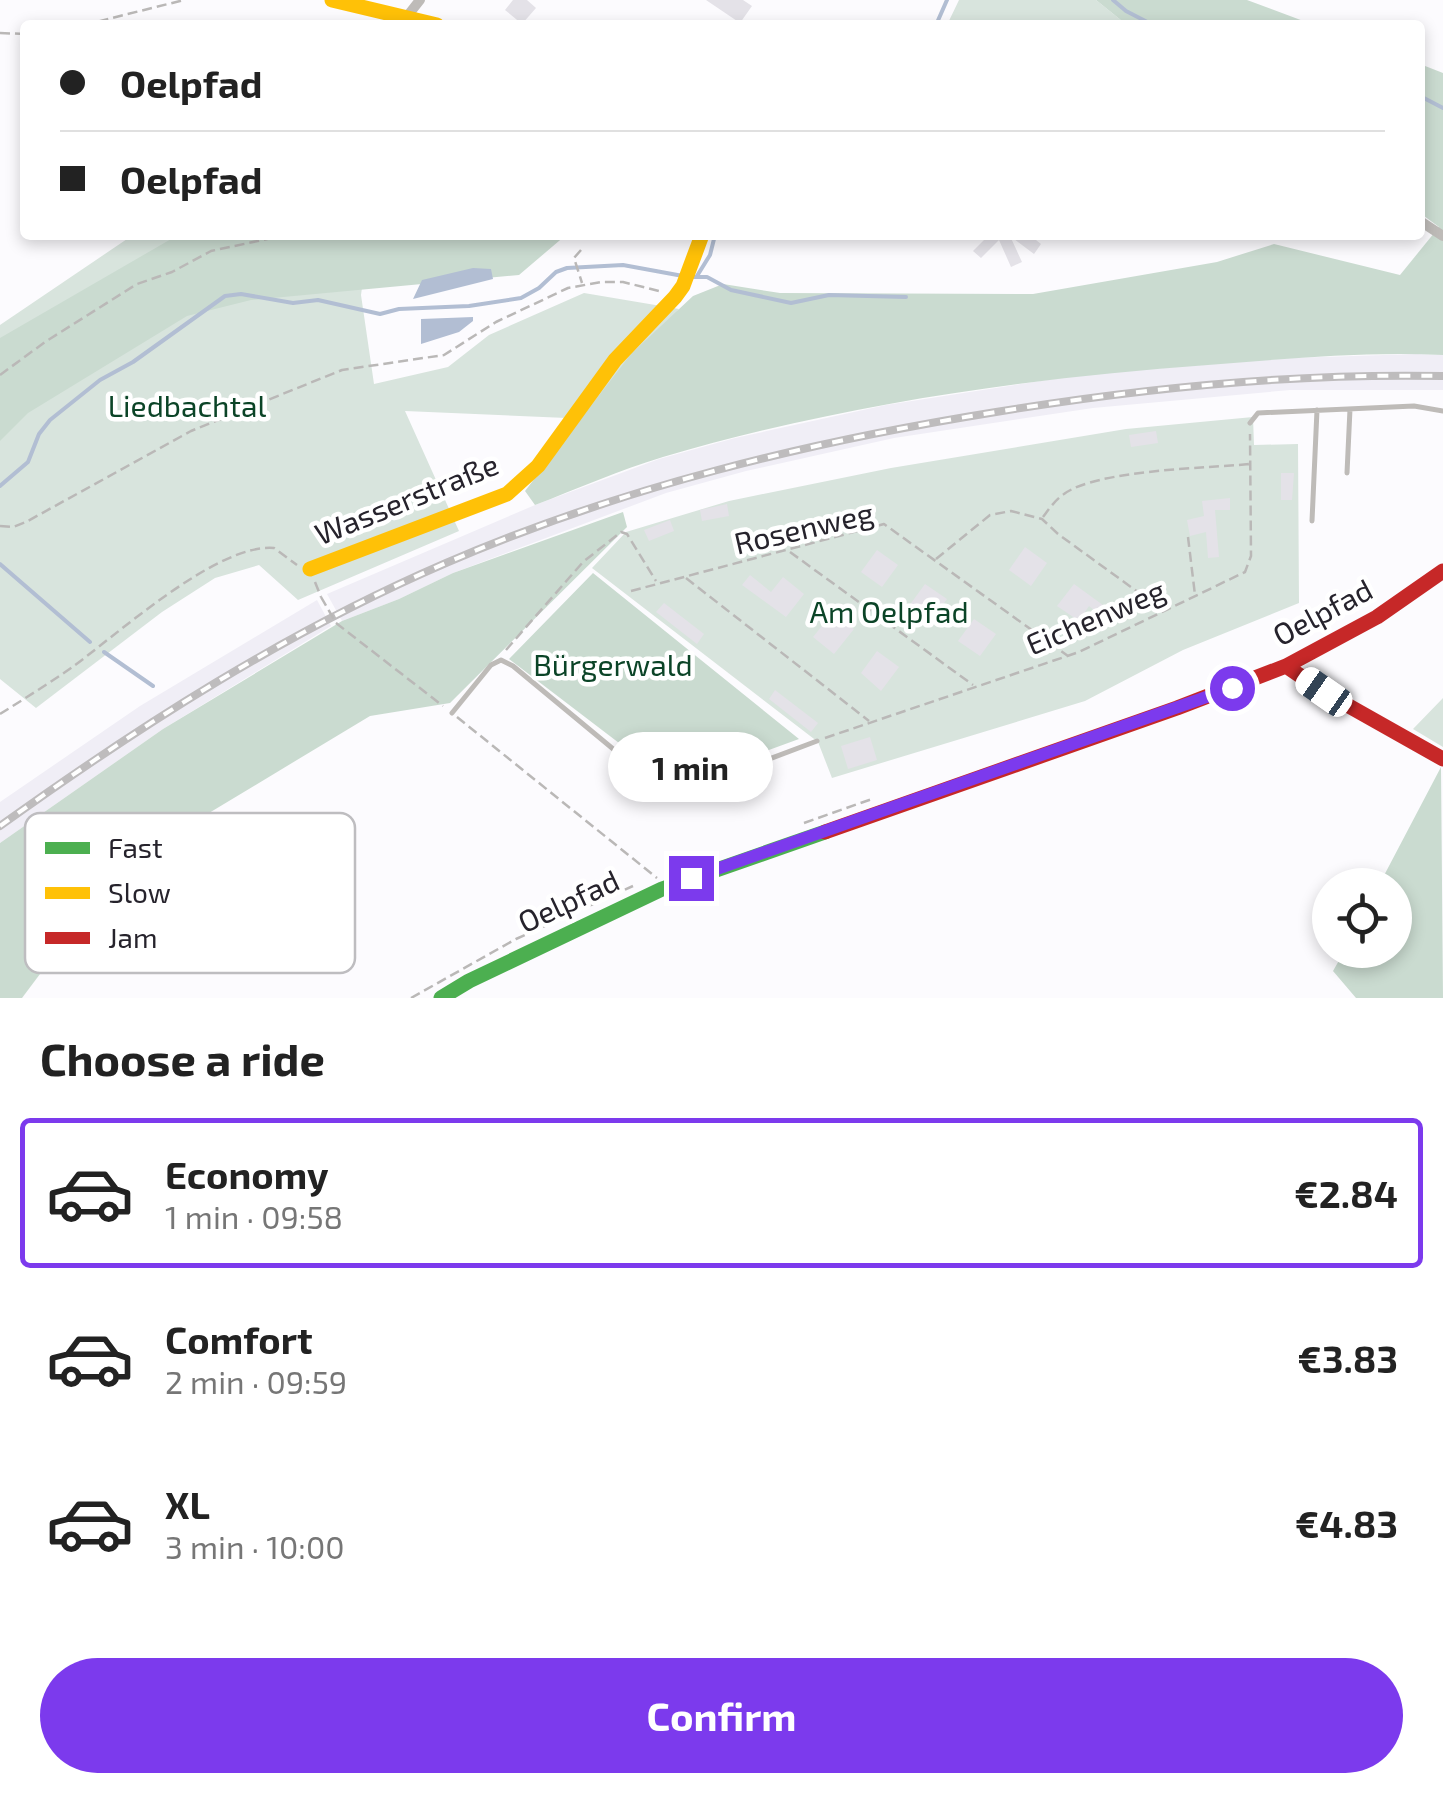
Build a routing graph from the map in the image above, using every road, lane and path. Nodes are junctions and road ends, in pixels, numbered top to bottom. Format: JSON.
{"nodes":[{"id":1,"x":184,"y":0,"type":"edge"},
{"id":2,"x":332,"y":0,"type":"edge"},
{"id":3,"x":420,"y":0,"type":"edge"},
{"id":4,"x":405,"y":19,"type":"junction"},
{"id":5,"x":104,"y":20,"type":"edge"},
{"id":6,"x":410,"y":20,"type":"edge"},
{"id":7,"x":262,"y":240,"type":"edge"},
{"id":8,"x":700,"y":240,"type":"edge"},
{"id":9,"x":581,"y":250,"type":"dead end"},
{"id":10,"x":582,"y":285,"type":"junction"},
{"id":11,"x":678,"y":292,"type":"junction"},
{"id":12,"x":0,"y":375,"type":"edge"},
{"id":13,"x":1317,"y":410,"type":"junction"},
{"id":14,"x":1350,"y":410,"type":"junction"},
{"id":15,"x":1443,"y":411,"type":"edge"},
{"id":16,"x":1250,"y":423,"type":"joint"},
{"id":17,"x":1250,"y":464,"type":"junction"},
{"id":18,"x":1347,"y":473,"type":"dead end"},
{"id":19,"x":1042,"y":519,"type":"junction"},
{"id":20,"x":1312,"y":520,"type":"dead end"},
{"id":21,"x":0,"y":526,"type":"edge"},
{"id":22,"x":1188,"y":537,"type":"dead end"},
{"id":23,"x":788,"y":552,"type":"junction"},
{"id":24,"x":935,"y":560,"type":"junction"},
{"id":25,"x":310,"y":568,"type":"joint"},
{"id":26,"x":1443,"y":570,"type":"edge"},
{"id":27,"x":685,"y":577,"type":"junction"},
{"id":28,"x":657,"y":583,"type":"junction"},
{"id":29,"x":631,"y":590,"type":"dead end"},
{"id":30,"x":322,"y":597,"type":"dead end"},
{"id":31,"x":1195,"y":597,"type":"junction"},
{"id":32,"x":1160,"y":613,"type":"junction"},
{"id":33,"x":1068,"y":656,"type":"junction"},
{"id":34,"x":500,"y":660,"type":"junction"},
{"id":35,"x":1286,"y":666,"type":"junction"},
{"id":36,"x":976,"y":687,"type":"junction"},
{"id":37,"x":452,"y":713,"type":"junction"},
{"id":38,"x":0,"y":714,"type":"edge"},
{"id":39,"x":870,"y":722,"type":"junction"},
{"id":40,"x":817,"y":741,"type":"joint"},
{"id":41,"x":1443,"y":759,"type":"edge"},
{"id":42,"x":656,"y":877,"type":"dead end"},
{"id":43,"x":640,"y":884,"type":"dead end"},
{"id":44,"x":411,"y":998,"type":"edge"},
{"id":45,"x":441,"y":998,"type":"edge"}],
"edges":[{"from":1,"to":5,"type":"path"},
{"from":2,"to":4,"type":"street"},
{"from":3,"to":4,"type":"street"},
{"from":4,"to":6,"type":"street"},
{"from":7,"to":12,"type":"path"},
{"from":8,"to":11,"type":"street","name":"Wasserstraße"},
{"from":9,"to":10,"type":"path"},
{"from":10,"to":11,"type":"path"},
{"from":10,"to":21,"type":"path"},
{"from":11,"to":25,"type":"street","name":"Wasserstraße"},
{"from":13,"to":14,"type":"lane"},
{"from":13,"to":16,"type":"lane"},
{"from":13,"to":20,"type":"lane"},
{"from":14,"to":15,"type":"lane"},
{"from":14,"to":18,"type":"lane"},
{"from":16,"to":17,"type":"path","name":"Eichenweg"},
{"from":17,"to":19,"type":"path"},
{"from":17,"to":31,"type":"path","name":"Eichenweg"},
{"from":19,"to":24,"type":"path"},
{"from":19,"to":32,"type":"path"},
{"from":22,"to":31,"type":"path"},
{"from":23,"to":24,"type":"path","name":"Rosenweg"},
{"from":23,"to":27,"type":"path","name":"Rosenweg"},
{"from":23,"to":36,"type":"path"},
{"from":24,"to":33,"type":"path","name":"Rosenweg"},
{"from":25,"to":38,"type":"path","name":"Wasserstraße"},
{"from":26,"to":35,"type":"street","name":"Oelpfad"},
{"from":27,"to":28,"type":"path","name":"Rosenweg"},
{"from":27,"to":39,"type":"path"},
{"from":28,"to":29,"type":"path","name":"Rosenweg"},
{"from":28,"to":34,"type":"path"},
{"from":30,"to":37,"type":"path","name":"Wasserstraße","bridge":true},
{"from":31,"to":32,"type":"path","name":"Eichenweg"},
{"from":32,"to":33,"type":"path","name":"Eichenweg"},
{"from":33,"to":36,"type":"path","name":"Eichenweg"},
{"from":34,"to":37,"type":"lane"},
{"from":34,"to":40,"type":"lane"},
{"from":35,"to":41,"type":"street"},
{"from":35,"to":45,"type":"street","name":"Oelpfad"},
{"from":36,"to":39,"type":"path","name":"Eichenweg"},
{"from":37,"to":42,"type":"path","name":"Wasserstraße"},
{"from":39,"to":40,"type":"path","name":"Eichenweg"},
{"from":43,"to":44,"type":"path"}]}
